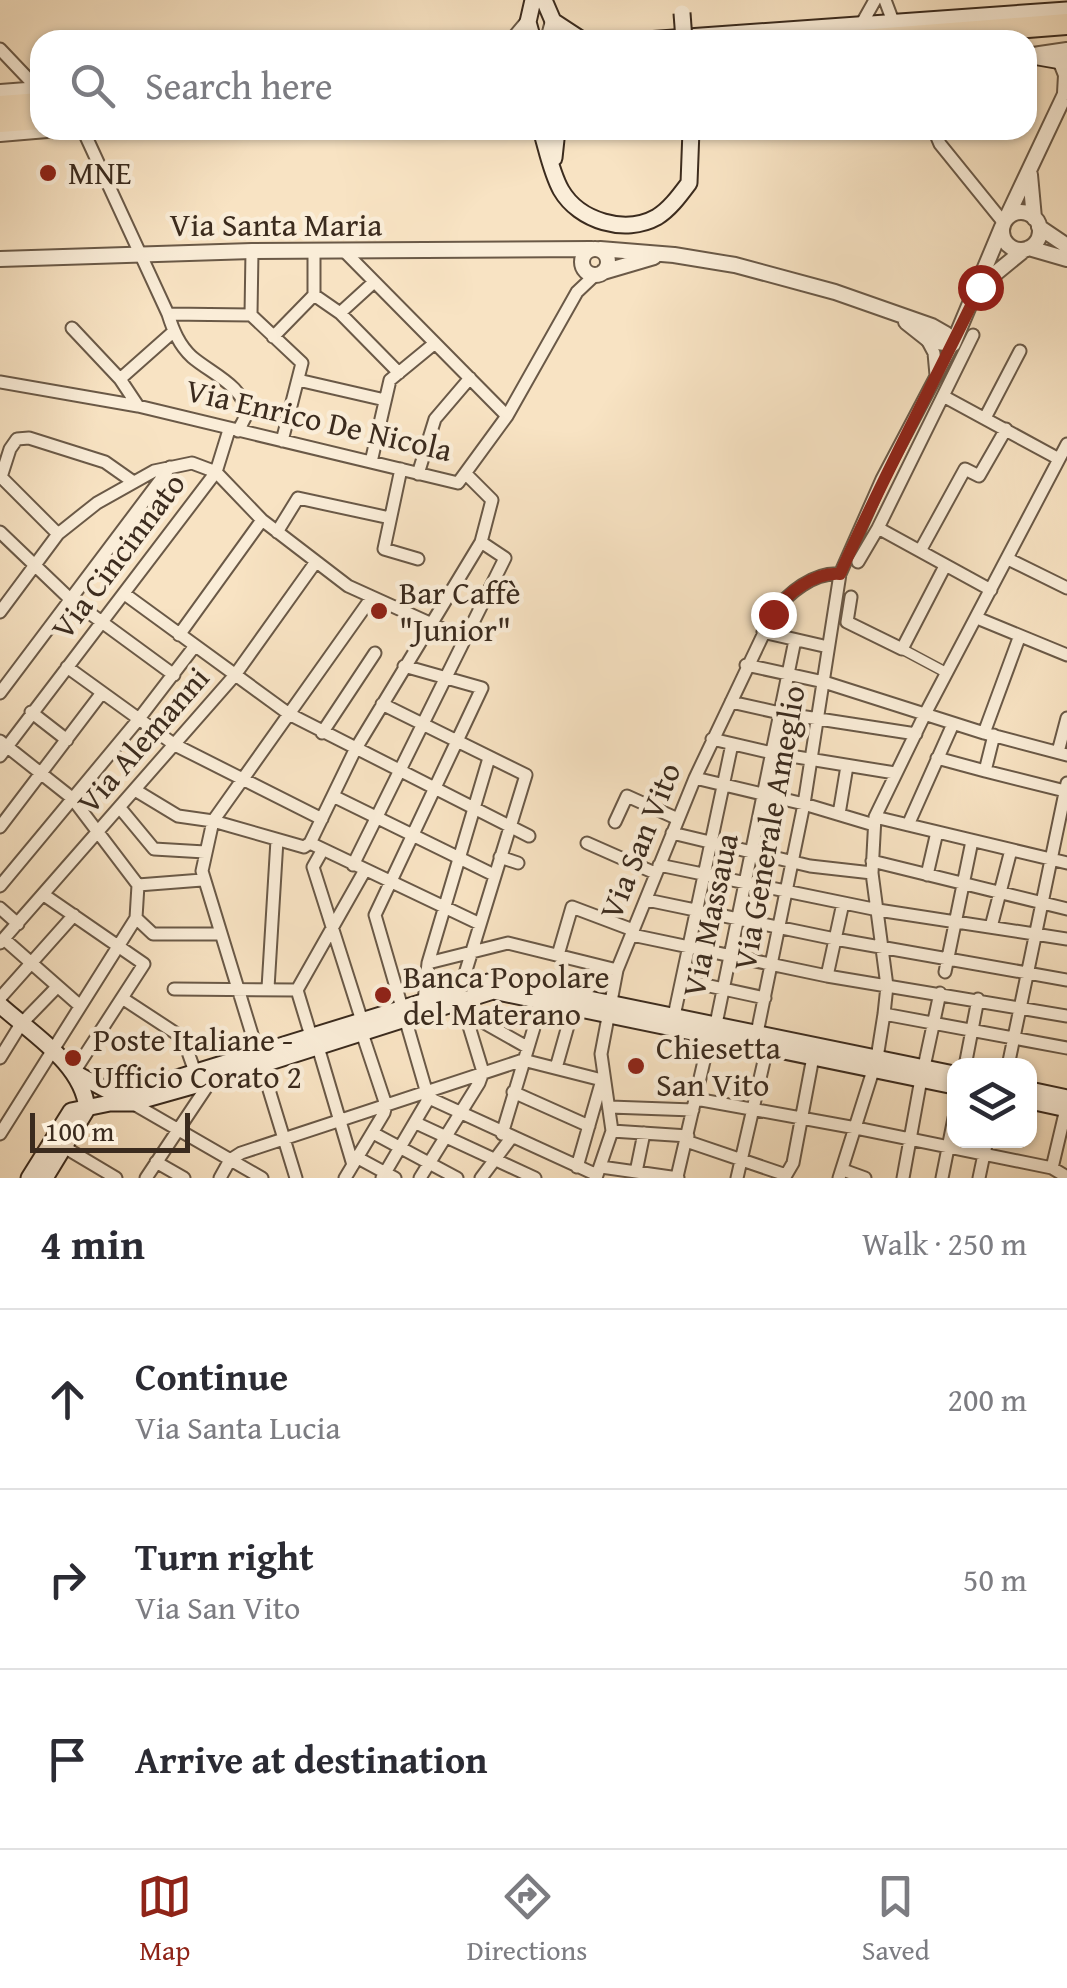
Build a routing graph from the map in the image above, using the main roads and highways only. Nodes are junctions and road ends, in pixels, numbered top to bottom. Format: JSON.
{"nodes":[{"id":1,"x":534,"y":0,"type":"edge"},
{"id":2,"x":544,"y":0,"type":"edge"},
{"id":3,"x":1067,"y":10,"type":"edge"},
{"id":4,"x":1067,"y":24,"type":"edge"},
{"id":5,"x":530,"y":30,"type":"edge"},
{"id":6,"x":567,"y":30,"type":"edge"},
{"id":7,"x":872,"y":30,"type":"edge"},
{"id":8,"x":930,"y":30,"type":"edge"},
{"id":9,"x":1067,"y":36,"type":"edge"},
{"id":10,"x":1037,"y":38,"type":"edge"},
{"id":11,"x":1037,"y":55,"type":"edge"},
{"id":12,"x":1065,"y":57,"type":"edge"},
{"id":13,"x":30,"y":97,"type":"edge"},
{"id":14,"x":0,"y":106,"type":"edge"},
{"id":15,"x":30,"y":120,"type":"edge"},
{"id":16,"x":0,"y":122,"type":"edge"},
{"id":17,"x":544,"y":140,"type":"edge"},
{"id":18,"x":557,"y":140,"type":"edge"},
{"id":19,"x":691,"y":140,"type":"edge"},
{"id":20,"x":553,"y":168,"type":"junction"},
{"id":21,"x":462,"y":1001,"type":"junction"},
{"id":22,"x":0,"y":1002,"type":"edge"},
{"id":23,"x":611,"y":1009,"type":"junction"},
{"id":24,"x":402,"y":1014,"type":"junction"},
{"id":25,"x":260,"y":1060,"type":"junction"},
{"id":26,"x":875,"y":1064,"type":"junction"},
{"id":27,"x":74,"y":1072,"type":"junction"},
{"id":28,"x":923,"y":1073,"type":"junction"},
{"id":29,"x":947,"y":1074,"type":"edge"},
{"id":30,"x":947,"y":1083,"type":"edge"},
{"id":31,"x":1037,"y":1092,"type":"edge"},
{"id":32,"x":120,"y":1099,"type":"junction"},
{"id":33,"x":1066,"y":1100,"type":"edge"},
{"id":34,"x":1037,"y":1102,"type":"edge"},
{"id":35,"x":88,"y":1109,"type":"junction"},
{"id":36,"x":29,"y":1178,"type":"edge"},
{"id":37,"x":45,"y":1178,"type":"edge"}],
"edges":[{"from":1,"to":5,"type":"main road"},
{"from":2,"to":6,"type":"main road"},
{"from":3,"to":7,"type":"main road"},
{"from":4,"to":8,"type":"highway"},
{"from":9,"to":10,"type":"highway"},
{"from":11,"to":12,"type":"main road"},
{"from":13,"to":14,"type":"highway"},
{"from":15,"to":16,"type":"highway"},
{"from":17,"to":20,"type":"main road"},
{"from":18,"to":20,"type":"main road"},
{"from":19,"to":20,"type":"main road"},
{"from":21,"to":23,"type":"main road"},
{"from":21,"to":23,"type":"main road"},
{"from":21,"to":24,"type":"main road"},
{"from":21,"to":24,"type":"main road"},
{"from":22,"to":27,"type":"main road"},
{"from":23,"to":26,"type":"main road"},
{"from":23,"to":26,"type":"main road"},
{"from":24,"to":25,"type":"main road"},
{"from":25,"to":32,"type":"main road"},
{"from":25,"to":32,"type":"main road"},
{"from":26,"to":28,"type":"main road"},
{"from":27,"to":32,"type":"main road"},
{"from":27,"to":35,"type":"main road"},
{"from":28,"to":29,"type":"main road"},
{"from":28,"to":30,"type":"main road"},
{"from":31,"to":33,"type":"main road"},
{"from":32,"to":35,"type":"main road"},
{"from":33,"to":34,"type":"main road"},
{"from":35,"to":36,"type":"main road"},
{"from":35,"to":37,"type":"main road"}]}
